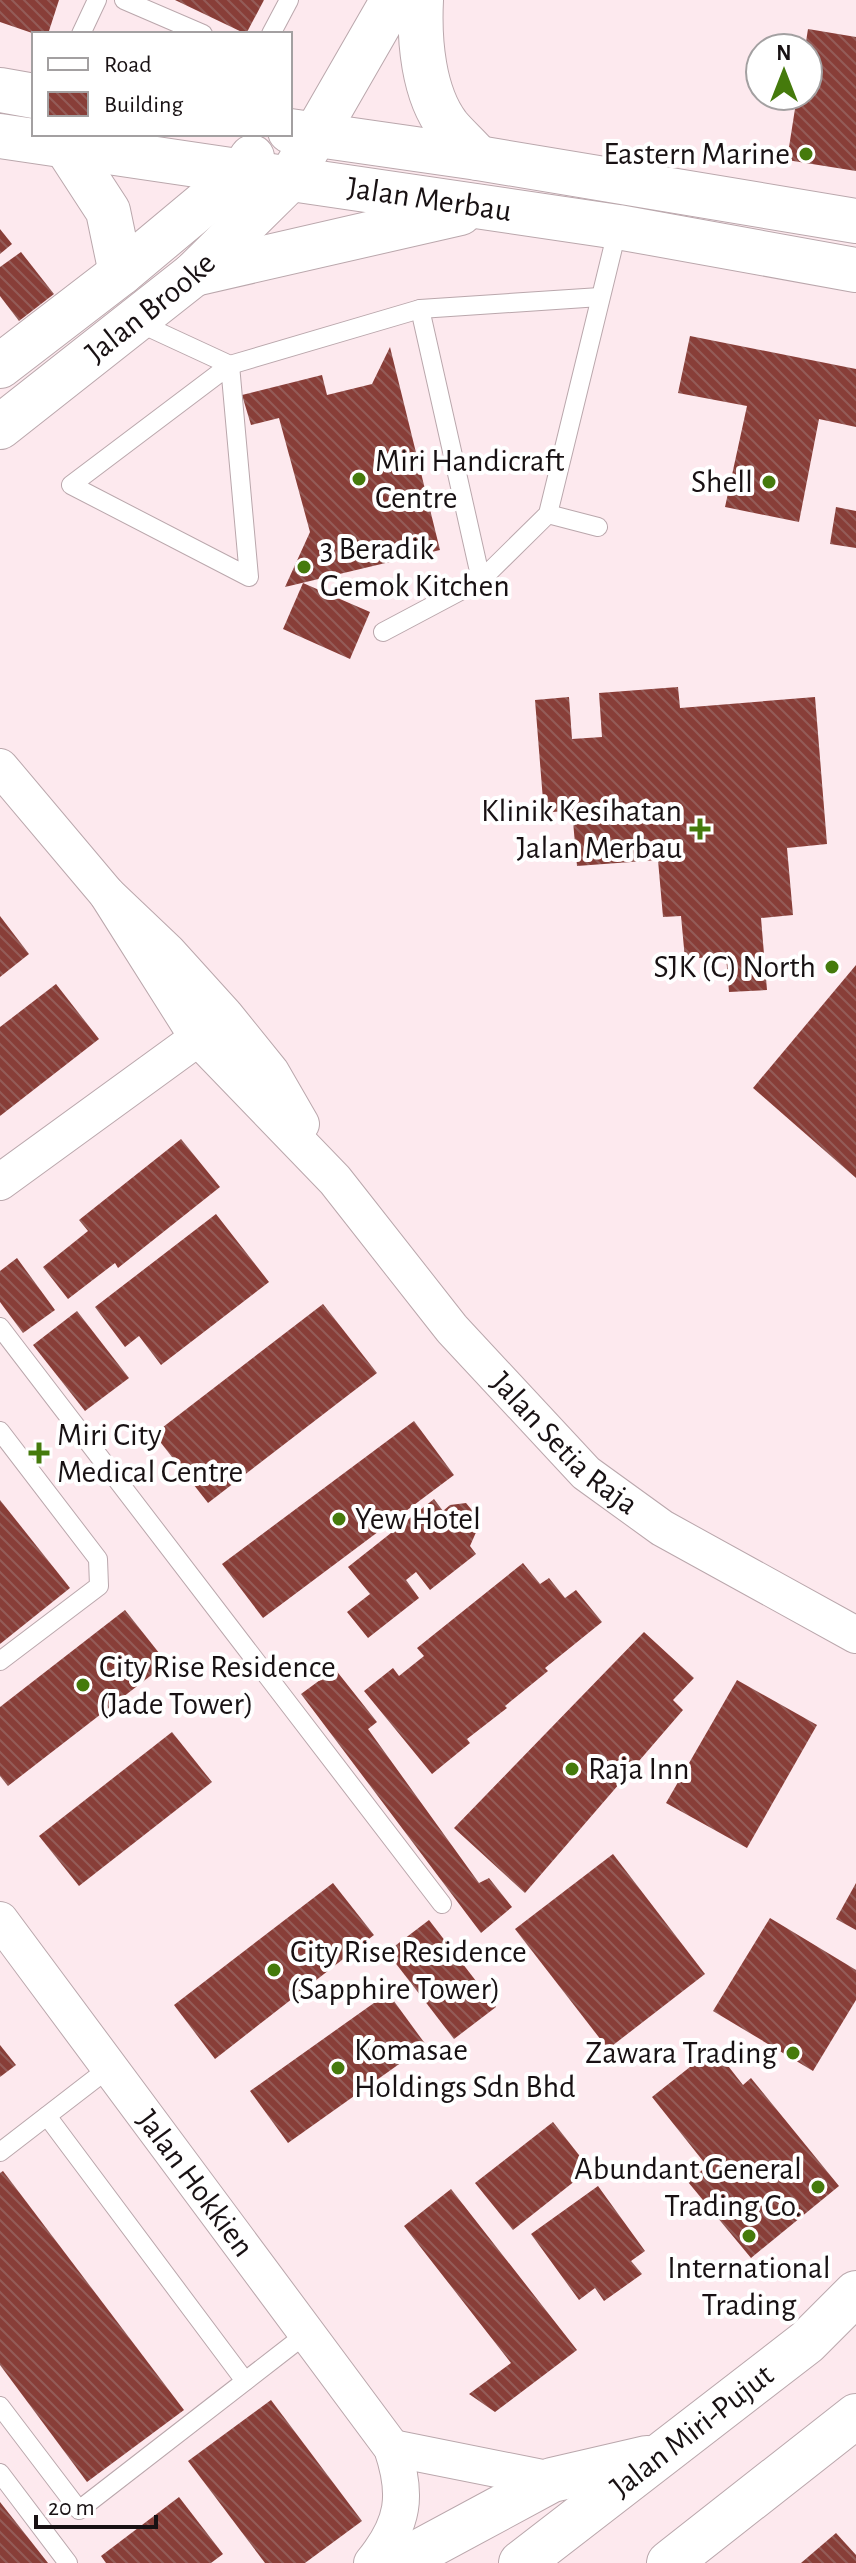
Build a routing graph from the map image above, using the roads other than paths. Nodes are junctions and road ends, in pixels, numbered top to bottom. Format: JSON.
{"nodes":[{"id":1,"x":97,"y":0,"type":"edge"},
{"id":2,"x":124,"y":0,"type":"edge"},
{"id":3,"x":289,"y":0,"type":"edge"},
{"id":4,"x":393,"y":0,"type":"edge"},
{"id":5,"x":421,"y":0,"type":"edge"},
{"id":6,"x":82,"y":32,"type":"edge"},
{"id":7,"x":198,"y":32,"type":"edge"},
{"id":8,"x":272,"y":32,"type":"edge"},
{"id":9,"x":0,"y":90,"type":"edge"},
{"id":10,"x":32,"y":96,"type":"edge"},
{"id":11,"x":303,"y":133,"type":"edge"},
{"id":12,"x":0,"y":136,"type":"edge"},
{"id":13,"x":265,"y":136,"type":"edge"},
{"id":14,"x":67,"y":148,"type":"junction"},
{"id":15,"x":478,"y":158,"type":"junction"},
{"id":16,"x":242,"y":172,"type":"junction"},
{"id":17,"x":290,"y":179,"type":"junction"},
{"id":18,"x":486,"y":207,"type":"junction"},
{"id":19,"x":856,"y":221,"type":"edge"},
{"id":20,"x":618,"y":227,"type":"junction"},
{"id":21,"x":856,"y":270,"type":"edge"},
{"id":22,"x":121,"y":273,"type":"junction"},
{"id":23,"x":194,"y":274,"type":"junction"},
{"id":24,"x":600,"y":297,"type":"junction"},
{"id":25,"x":420,"y":309,"type":"junction"},
{"id":26,"x":134,"y":320,"type":"junction"},
{"id":27,"x":230,"y":365,"type":"junction"},
{"id":28,"x":0,"y":366,"type":"edge"},
{"id":29,"x":0,"y":427,"type":"edge"},
{"id":30,"x":548,"y":514,"type":"junction"},
{"id":31,"x":598,"y":527,"type":"dead end"},
{"id":32,"x":481,"y":580,"type":"junction"},
{"id":33,"x":383,"y":632,"type":"dead end"},
{"id":34,"x":0,"y":767,"type":"edge"},
{"id":35,"x":107,"y":894,"type":"junction"},
{"id":36,"x":168,"y":952,"type":"junction"},
{"id":37,"x":198,"y":1038,"type":"junction"},
{"id":38,"x":271,"y":1072,"type":"junction"},
{"id":39,"x":335,"y":1180,"type":"junction"},
{"id":40,"x":0,"y":1182,"type":"edge"},
{"id":41,"x":0,"y":1327,"type":"edge"},
{"id":42,"x":0,"y":1431,"type":"edge"},
{"id":43,"x":856,"y":1635,"type":"edge"},
{"id":44,"x":0,"y":1661,"type":"edge"},
{"id":45,"x":442,"y":1904,"type":"dead end"},
{"id":46,"x":0,"y":1920,"type":"edge"},
{"id":47,"x":109,"y":2068,"type":"junction"},
{"id":48,"x":47,"y":2116,"type":"junction"},
{"id":49,"x":0,"y":2152,"type":"edge"},
{"id":50,"x":856,"y":2293,"type":"edge"},
{"id":51,"x":306,"y":2334,"type":"junction"},
{"id":52,"x":245,"y":2381,"type":"junction"},
{"id":53,"x":0,"y":2406,"type":"edge"},
{"id":54,"x":856,"y":2416,"type":"edge"},
{"id":55,"x":392,"y":2448,"type":"junction"},
{"id":56,"x":661,"y":2454,"type":"junction"},
{"id":57,"x":0,"y":2473,"type":"edge"},
{"id":58,"x":552,"y":2480,"type":"junction"},
{"id":59,"x":68,"y":2563,"type":"edge"},
{"id":60,"x":372,"y":2563,"type":"edge"},
{"id":61,"x":398,"y":2563,"type":"edge"},
{"id":62,"x":521,"y":2563,"type":"edge"},
{"id":63,"x":669,"y":2563,"type":"edge"}],
"edges":[{"from":1,"to":6,"type":"lane"},
{"from":2,"to":7,"type":"lane"},
{"from":3,"to":8,"type":"lane"},
{"from":4,"to":11,"type":"main road","name":"Jalan Brooke"},
{"from":5,"to":15,"type":"main road"},
{"from":9,"to":10,"type":"main road"},
{"from":11,"to":15,"type":"main road","name":"Jalan Merbau"},
{"from":11,"to":17,"type":"main road","name":"Jalan Brooke"},
{"from":12,"to":14,"type":"main road","name":"Jalan Merbau"},
{"from":13,"to":16,"type":"main road","name":"Jalan Brooke"},
{"from":14,"to":16,"type":"main road","name":"Jalan Merbau"},
{"from":14,"to":22,"type":"main road"},
{"from":15,"to":19,"type":"main road","name":"Jalan Merbau"},
{"from":16,"to":17,"type":"main road","name":"Jalan Merbau"},
{"from":16,"to":22,"type":"main road","name":"Jalan Brooke"},
{"from":17,"to":18,"type":"main road","name":"Jalan Merbau"},
{"from":17,"to":23,"type":"main road","name":"Jalan Brooke"},
{"from":18,"to":20,"type":"main road","name":"Jalan Merbau"},
{"from":18,"to":23,"type":"main road"},
{"from":20,"to":21,"type":"main road","name":"Jalan Merbau"},
{"from":20,"to":24,"type":"lane"},
{"from":22,"to":28,"type":"main road","name":"Jalan Brooke"},
{"from":23,"to":26,"type":"main road","name":"Jalan Brooke"},
{"from":24,"to":25,"type":"lane"},
{"from":24,"to":30,"type":"lane"},
{"from":25,"to":27,"type":"lane"},
{"from":25,"to":32,"type":"lane"},
{"from":26,"to":27,"type":"lane"},
{"from":26,"to":29,"type":"main road","name":"Jalan Brooke"},
{"from":27,"to":27,"type":"lane"},
{"from":30,"to":31,"type":"lane"},
{"from":30,"to":32,"type":"lane"},
{"from":32,"to":33,"type":"lane"},
{"from":34,"to":35,"type":"street","name":"Jalan Setia Raja"},
{"from":35,"to":36,"type":"street","name":"Jalan Setia Raja"},
{"from":35,"to":37,"type":"street","name":"Jalan Setia Raja"},
{"from":36,"to":37,"type":"street"},
{"from":36,"to":38,"type":"street","name":"Jalan Setia Raja"},
{"from":37,"to":38,"type":"street"},
{"from":37,"to":39,"type":"street","name":"Jalan Setia Raja"},
{"from":37,"to":40,"type":"street"},
{"from":38,"to":39,"type":"street","name":"Jalan Setia Raja"},
{"from":39,"to":43,"type":"street","name":"Jalan Setia Raja"},
{"from":41,"to":45,"type":"lane"},
{"from":42,"to":44,"type":"lane"},
{"from":46,"to":47,"type":"street","name":"Jalan Hokkien"},
{"from":47,"to":48,"type":"lane"},
{"from":47,"to":51,"type":"street","name":"Jalan Hokkien"},
{"from":48,"to":49,"type":"lane"},
{"from":48,"to":52,"type":"lane"},
{"from":50,"to":56,"type":"main road","name":"Jalan Miri-Pujut"},
{"from":51,"to":52,"type":"lane"},
{"from":51,"to":55,"type":"street","name":"Jalan Hokkien"},
{"from":52,"to":53,"type":"lane"},
{"from":54,"to":63,"type":"main road"},
{"from":55,"to":58,"type":"street"},
{"from":55,"to":60,"type":"street","name":"Jalan Hokkien"},
{"from":56,"to":58,"type":"main road"},
{"from":56,"to":62,"type":"main road","name":"Jalan Miri-Pujut"},
{"from":57,"to":59,"type":"lane"},
{"from":58,"to":61,"type":"main road"}]}
